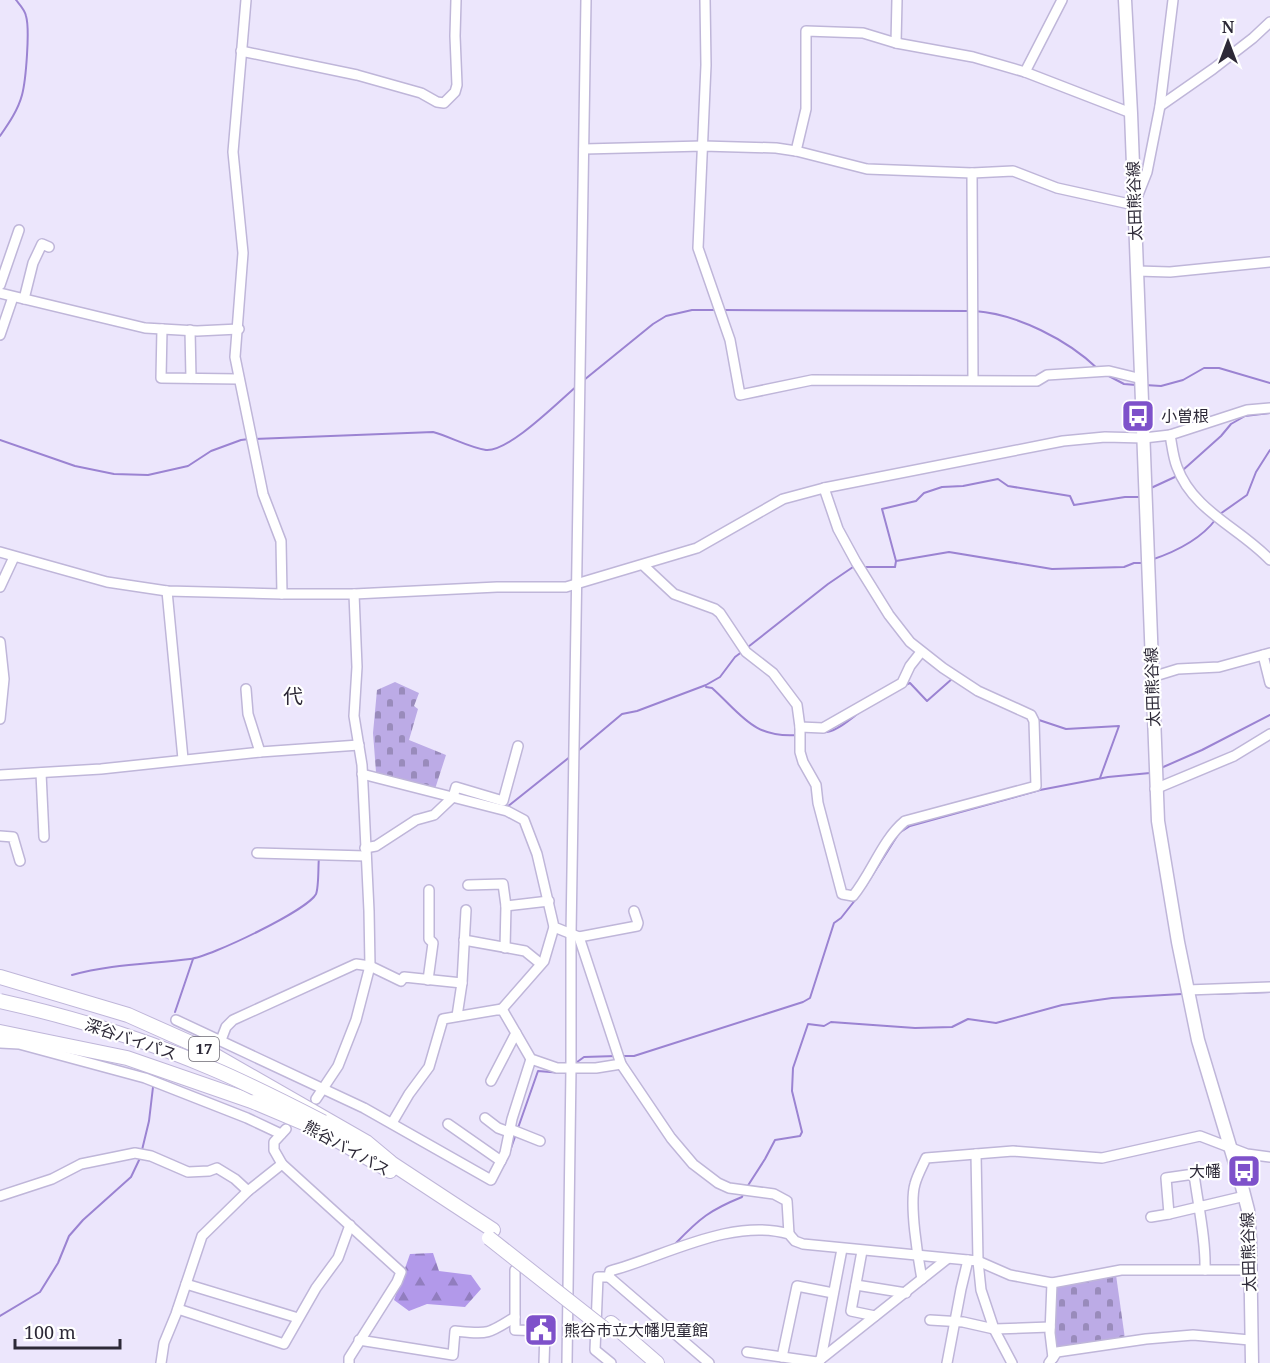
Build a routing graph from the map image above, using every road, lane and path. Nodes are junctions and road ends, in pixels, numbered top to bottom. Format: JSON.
{"nodes":[{"id":1,"x":246,"y":0,"type":"edge"},
{"id":2,"x":456,"y":0,"type":"edge"},
{"id":3,"x":586,"y":0,"type":"edge"},
{"id":4,"x":705,"y":0,"type":"edge"},
{"id":5,"x":897,"y":0,"type":"edge"},
{"id":6,"x":1062,"y":0,"type":"edge"},
{"id":7,"x":1125,"y":0,"type":"edge"},
{"id":8,"x":1173,"y":0,"type":"edge"},
{"id":9,"x":1269,"y":25,"type":"edge"},
{"id":10,"x":896,"y":43,"type":"junction"},
{"id":11,"x":241,"y":51,"type":"junction"},
{"id":12,"x":1025,"y":72,"type":"junction"},
{"id":13,"x":1160,"y":106,"type":"junction"},
{"id":14,"x":1131,"y":113,"type":"junction"},
{"id":15,"x":704,"y":146,"type":"junction"},
{"id":16,"x":584,"y":149,"type":"junction"},
{"id":17,"x":796,"y":151,"type":"junction"},
{"id":18,"x":972,"y":173,"type":"junction"},
{"id":19,"x":1134,"y":205,"type":"junction"},
{"id":20,"x":19,"y":230,"type":"dead end"},
{"id":21,"x":49,"y":247,"type":"dead end"},
{"id":22,"x":1270,"y":262,"type":"edge"},
{"id":23,"x":1137,"y":271,"type":"junction"},
{"id":24,"x":0,"y":285,"type":"edge"},
{"id":25,"x":0,"y":293,"type":"edge"},
{"id":26,"x":13,"y":297,"type":"junction"},
{"id":27,"x":24,"y":299,"type":"junction"},
{"id":28,"x":162,"y":329,"type":"junction"},
{"id":29,"x":239,"y":329,"type":"junction"},
{"id":30,"x":190,"y":330,"type":"junction"},
{"id":31,"x":0,"y":335,"type":"edge"},
{"id":32,"x":190,"y":378,"type":"junction"},
{"id":33,"x":239,"y":379,"type":"junction"},
{"id":34,"x":973,"y":380,"type":"junction"},
{"id":35,"x":1142,"y":383,"type":"junction"},
{"id":36,"x":1270,"y":408,"type":"edge"},
{"id":37,"x":1170,"y":435,"type":"junction"},
{"id":38,"x":1144,"y":438,"type":"junction"},
{"id":39,"x":824,"y":488,"type":"junction"},
{"id":40,"x":0,"y":552,"type":"edge"},
{"id":41,"x":14,"y":557,"type":"junction"},
{"id":42,"x":1270,"y":560,"type":"edge"},
{"id":43,"x":643,"y":565,"type":"junction"},
{"id":44,"x":577,"y":583,"type":"junction"},
{"id":45,"x":0,"y":587,"type":"edge"},
{"id":46,"x":167,"y":591,"type":"junction"},
{"id":47,"x":282,"y":594,"type":"junction"},
{"id":48,"x":354,"y":594,"type":"junction"},
{"id":49,"x":0,"y":642,"type":"edge"},
{"id":50,"x":921,"y":652,"type":"junction"},
{"id":51,"x":1266,"y":654,"type":"edge"},
{"id":52,"x":1152,"y":677,"type":"junction"},
{"id":53,"x":1270,"y":683,"type":"edge"},
{"id":54,"x":246,"y":688,"type":"dead end"},
{"id":55,"x":0,"y":718,"type":"edge"},
{"id":56,"x":800,"y":732,"type":"junction"},
{"id":57,"x":1270,"y":734,"type":"edge"},
{"id":58,"x":359,"y":745,"type":"junction"},
{"id":59,"x":518,"y":746,"type":"dead end"},
{"id":60,"x":260,"y":752,"type":"junction"},
{"id":61,"x":183,"y":759,"type":"junction"},
{"id":62,"x":41,"y":772,"type":"junction"},
{"id":63,"x":362,"y":774,"type":"junction"},
{"id":64,"x":0,"y":775,"type":"edge"},
{"id":65,"x":1155,"y":777,"type":"junction"},
{"id":66,"x":453,"y":797,"type":"junction"},
{"id":67,"x":0,"y":836,"type":"edge"},
{"id":68,"x":44,"y":837,"type":"dead end"},
{"id":69,"x":257,"y":853,"type":"dead end"},
{"id":70,"x":366,"y":853,"type":"junction"},
{"id":71,"x":20,"y":861,"type":"dead end"},
{"id":72,"x":468,"y":885,"type":"dead end"},
{"id":73,"x":429,"y":890,"type":"dead end"},
{"id":74,"x":549,"y":901,"type":"junction"},
{"id":75,"x":506,"y":906,"type":"junction"},
{"id":76,"x":466,"y":910,"type":"dead end"},
{"id":77,"x":634,"y":910,"type":"dead end"},
{"id":78,"x":554,"y":927,"type":"junction"},
{"id":79,"x":575,"y":935,"type":"junction"},
{"id":80,"x":464,"y":940,"type":"junction"},
{"id":81,"x":505,"y":948,"type":"junction"},
{"id":82,"x":541,"y":964,"type":"junction"},
{"id":83,"x":370,"y":966,"type":"junction"},
{"id":84,"x":0,"y":977,"type":"edge"},
{"id":85,"x":428,"y":980,"type":"junction"},
{"id":86,"x":462,"y":983,"type":"junction"},
{"id":87,"x":1270,"y":987,"type":"edge"},
{"id":88,"x":1187,"y":990,"type":"junction"},
{"id":89,"x":0,"y":1001,"type":"edge"},
{"id":90,"x":502,"y":1009,"type":"junction"},
{"id":91,"x":0,"y":1010,"type":"edge"},
{"id":92,"x":457,"y":1016,"type":"junction"},
{"id":93,"x":176,"y":1020,"type":"dead end"},
{"id":94,"x":516,"y":1033,"type":"junction"},
{"id":95,"x":2,"y":1036,"type":"edge"},
{"id":96,"x":221,"y":1040,"type":"junction"},
{"id":97,"x":531,"y":1059,"type":"junction"},
{"id":98,"x":619,"y":1059,"type":"junction"},
{"id":99,"x":568,"y":1068,"type":"junction"},
{"id":100,"x":491,"y":1081,"type":"dead end"},
{"id":101,"x":324,"y":1089,"type":"junction"},
{"id":102,"x":316,"y":1099,"type":"dead end"},
{"id":103,"x":485,"y":1118,"type":"dead end"},
{"id":104,"x":392,"y":1123,"type":"junction"},
{"id":105,"x":448,"y":1124,"type":"dead end"},
{"id":106,"x":321,"y":1126,"type":"junction"},
{"id":107,"x":510,"y":1131,"type":"junction"},
{"id":108,"x":540,"y":1141,"type":"dead end"},
{"id":109,"x":1231,"y":1148,"type":"junction"},
{"id":110,"x":976,"y":1154,"type":"junction"},
{"id":111,"x":1270,"y":1157,"type":"edge"},
{"id":112,"x":501,"y":1161,"type":"junction"},
{"id":113,"x":390,"y":1162,"type":"junction"},
{"id":114,"x":282,"y":1164,"type":"junction"},
{"id":115,"x":248,"y":1191,"type":"junction"},
{"id":116,"x":0,"y":1196,"type":"edge"},
{"id":117,"x":1245,"y":1196,"type":"junction"},
{"id":118,"x":1198,"y":1207,"type":"junction"},
{"id":119,"x":1169,"y":1214,"type":"junction"},
{"id":120,"x":1151,"y":1217,"type":"dead end"},
{"id":121,"x":350,"y":1225,"type":"junction"},
{"id":122,"x":491,"y":1234,"type":"junction"},
{"id":123,"x":789,"y":1234,"type":"junction"},
{"id":124,"x":842,"y":1249,"type":"junction"},
{"id":125,"x":862,"y":1251,"type":"junction"},
{"id":126,"x":918,"y":1257,"type":"junction"},
{"id":127,"x":947,"y":1259,"type":"junction"},
{"id":128,"x":973,"y":1261,"type":"junction"},
{"id":129,"x":514,"y":1270,"type":"dead end"},
{"id":130,"x":1205,"y":1270,"type":"junction"},
{"id":131,"x":1250,"y":1270,"type":"junction"},
{"id":132,"x":609,"y":1277,"type":"junction"},
{"id":133,"x":922,"y":1279,"type":"junction"},
{"id":134,"x":1052,"y":1283,"type":"junction"},
{"id":135,"x":186,"y":1284,"type":"junction"},
{"id":136,"x":856,"y":1285,"type":"junction"},
{"id":137,"x":833,"y":1293,"type":"junction"},
{"id":138,"x":906,"y":1293,"type":"junction"},
{"id":139,"x":178,"y":1309,"type":"junction"},
{"id":140,"x":875,"y":1316,"type":"junction"},
{"id":141,"x":515,"y":1317,"type":"junction"},
{"id":142,"x":298,"y":1318,"type":"junction"},
{"id":143,"x":930,"y":1320,"type":"dead end"},
{"id":144,"x":956,"y":1322,"type":"junction"},
{"id":145,"x":609,"y":1327,"type":"junction"},
{"id":146,"x":1050,"y":1327,"type":"junction"},
{"id":147,"x":994,"y":1329,"type":"junction"},
{"id":148,"x":359,"y":1340,"type":"junction"},
{"id":149,"x":1250,"y":1340,"type":"junction"},
{"id":150,"x":747,"y":1352,"type":"dead end"},
{"id":151,"x":782,"y":1357,"type":"junction"},
{"id":152,"x":818,"y":1361,"type":"edge"},
{"id":153,"x":1051,"y":1361,"type":"edge"},
{"id":154,"x":161,"y":1363,"type":"edge"},
{"id":155,"x":349,"y":1363,"type":"edge"},
{"id":156,"x":544,"y":1363,"type":"edge"},
{"id":157,"x":567,"y":1363,"type":"edge"},
{"id":158,"x":611,"y":1363,"type":"edge"},
{"id":159,"x":643,"y":1363,"type":"edge"},
{"id":160,"x":657,"y":1363,"type":"edge"},
{"id":161,"x":709,"y":1363,"type":"edge"},
{"id":162,"x":948,"y":1363,"type":"edge"},
{"id":163,"x":1012,"y":1363,"type":"edge"},
{"id":164,"x":1252,"y":1363,"type":"edge"}],
"edges":[{"from":1,"to":11,"type":"street"},
{"from":2,"to":11,"type":"street"},
{"from":3,"to":16,"type":"street"},
{"from":4,"to":15,"type":"street"},
{"from":5,"to":10,"type":"street"},
{"from":6,"to":12,"type":"street"},
{"from":7,"to":14,"type":"main road","name":"太田熊谷線"},
{"from":8,"to":13,"type":"street"},
{"from":9,"to":13,"type":"street"},
{"from":10,"to":12,"type":"street"},
{"from":10,"to":17,"type":"street"},
{"from":11,"to":29,"type":"street"},
{"from":12,"to":14,"type":"street"},
{"from":13,"to":19,"type":"street"},
{"from":14,"to":19,"type":"main road","name":"太田熊谷線"},
{"from":15,"to":16,"type":"street"},
{"from":15,"to":17,"type":"street"},
{"from":15,"to":34,"type":"street"},
{"from":16,"to":44,"type":"street"},
{"from":17,"to":18,"type":"street"},
{"from":18,"to":19,"type":"street"},
{"from":18,"to":34,"type":"street"},
{"from":19,"to":23,"type":"main road","name":"太田熊谷線"},
{"from":20,"to":24,"type":"street"},
{"from":21,"to":27,"type":"street"},
{"from":22,"to":23,"type":"street"},
{"from":23,"to":35,"type":"main road","name":"太田熊谷線"},
{"from":25,"to":26,"type":"street"},
{"from":26,"to":27,"type":"street"},
{"from":26,"to":31,"type":"street"},
{"from":27,"to":28,"type":"street"},
{"from":28,"to":30,"type":"street"},
{"from":28,"to":32,"type":"street"},
{"from":29,"to":30,"type":"street"},
{"from":29,"to":33,"type":"street"},
{"from":30,"to":32,"type":"street"},
{"from":32,"to":33,"type":"street"},
{"from":33,"to":47,"type":"street"},
{"from":34,"to":35,"type":"street"},
{"from":35,"to":38,"type":"main road","name":"太田熊谷線"},
{"from":36,"to":37,"type":"street"},
{"from":37,"to":38,"type":"street"},
{"from":37,"to":42,"type":"street"},
{"from":38,"to":39,"type":"street"},
{"from":38,"to":52,"type":"main road","name":"太田熊谷線"},
{"from":39,"to":43,"type":"street"},
{"from":39,"to":50,"type":"street"},
{"from":40,"to":41,"type":"street"},
{"from":41,"to":45,"type":"street"},
{"from":41,"to":46,"type":"street"},
{"from":43,"to":44,"type":"street"},
{"from":43,"to":56,"type":"street"},
{"from":44,"to":48,"type":"street"},
{"from":44,"to":79,"type":"street"},
{"from":46,"to":47,"type":"street"},
{"from":46,"to":61,"type":"street"},
{"from":47,"to":48,"type":"street"},
{"from":48,"to":58,"type":"street"},
{"from":49,"to":55,"type":"street"},
{"from":50,"to":56,"type":"street"},
{"from":50,"to":56,"type":"street"},
{"from":51,"to":52,"type":"street"},
{"from":51,"to":53,"type":"street"},
{"from":52,"to":65,"type":"main road","name":"太田熊谷線"},
{"from":54,"to":60,"type":"street"},
{"from":57,"to":65,"type":"street"},
{"from":58,"to":60,"type":"street"},
{"from":58,"to":63,"type":"street"},
{"from":59,"to":66,"type":"street"},
{"from":60,"to":61,"type":"street"},
{"from":61,"to":62,"type":"street"},
{"from":62,"to":64,"type":"street"},
{"from":62,"to":68,"type":"street"},
{"from":63,"to":66,"type":"street"},
{"from":63,"to":70,"type":"street"},
{"from":65,"to":88,"type":"main road","name":"太田熊谷線"},
{"from":66,"to":70,"type":"street"},
{"from":66,"to":74,"type":"street"},
{"from":67,"to":71,"type":"street"},
{"from":69,"to":70,"type":"street"},
{"from":70,"to":83,"type":"street"},
{"from":72,"to":75,"type":"street"},
{"from":73,"to":85,"type":"street"},
{"from":74,"to":75,"type":"street"},
{"from":74,"to":78,"type":"street"},
{"from":75,"to":81,"type":"street"},
{"from":76,"to":80,"type":"street"},
{"from":77,"to":79,"type":"street"},
{"from":78,"to":79,"type":"street"},
{"from":78,"to":82,"type":"street"},
{"from":79,"to":98,"type":"street"},
{"from":79,"to":99,"type":"street"},
{"from":80,"to":81,"type":"street"},
{"from":80,"to":86,"type":"street"},
{"from":81,"to":82,"type":"street"},
{"from":82,"to":90,"type":"street"},
{"from":83,"to":85,"type":"street"},
{"from":83,"to":96,"type":"street"},
{"from":83,"to":101,"type":"street"},
{"from":84,"to":113,"type":"highway","number":"17"},
{"from":85,"to":86,"type":"street"},
{"from":86,"to":92,"type":"street"},
{"from":87,"to":88,"type":"street"},
{"from":88,"to":109,"type":"main road","name":"太田熊谷線"},
{"from":89,"to":106,"type":"highway","name":"深谷バイパス","number":"17","bridge":true},
{"from":90,"to":92,"type":"street"},
{"from":90,"to":94,"type":"street"},
{"from":91,"to":106,"type":"highway","name":"深谷バイパス","number":"17","bridge":true},
{"from":92,"to":104,"type":"street"},
{"from":93,"to":96,"type":"street"},
{"from":94,"to":97,"type":"street"},
{"from":94,"to":100,"type":"street"},
{"from":95,"to":106,"type":"highway","name":"熊谷バイパス","number":"17","bridge":true},
{"from":95,"to":114,"type":"street"},
{"from":96,"to":101,"type":"street"},
{"from":97,"to":99,"type":"street"},
{"from":97,"to":107,"type":"street"},
{"from":98,"to":99,"type":"street"},
{"from":98,"to":123,"type":"street"},
{"from":99,"to":157,"type":"street"},
{"from":101,"to":102,"type":"street"},
{"from":101,"to":104,"type":"street"},
{"from":103,"to":107,"type":"street"},
{"from":104,"to":112,"type":"street"},
{"from":105,"to":112,"type":"street"},
{"from":106,"to":113,"type":"highway","name":"熊谷バイパス","number":"17"},
{"from":106,"to":122,"type":"highway","name":"熊谷バイパス","number":"17"},
{"from":107,"to":108,"type":"street"},
{"from":107,"to":112,"type":"street"},
{"from":109,"to":110,"type":"street"},
{"from":109,"to":111,"type":"street"},
{"from":109,"to":117,"type":"main road","name":"太田熊谷線"},
{"from":110,"to":126,"type":"street"},
{"from":110,"to":128,"type":"street"},
{"from":113,"to":122,"type":"highway","name":"熊谷バイパス","number":"17"},
{"from":114,"to":115,"type":"street"},
{"from":114,"to":121,"type":"street"},
{"from":115,"to":116,"type":"street"},
{"from":115,"to":135,"type":"street"},
{"from":117,"to":118,"type":"street"},
{"from":117,"to":131,"type":"main road","name":"太田熊谷線"},
{"from":118,"to":119,"type":"street"},
{"from":118,"to":119,"type":"street"},
{"from":118,"to":130,"type":"street"},
{"from":119,"to":120,"type":"street"},
{"from":121,"to":142,"type":"street"},
{"from":121,"to":148,"type":"street"},
{"from":122,"to":145,"type":"highway","name":"熊谷バイパス","number":"17","bridge":true},
{"from":123,"to":124,"type":"street"},
{"from":123,"to":132,"type":"street"},
{"from":124,"to":125,"type":"street"},
{"from":124,"to":137,"type":"street"},
{"from":125,"to":126,"type":"street"},
{"from":125,"to":136,"type":"street"},
{"from":126,"to":127,"type":"street"},
{"from":126,"to":133,"type":"street"},
{"from":127,"to":128,"type":"street"},
{"from":127,"to":133,"type":"street"},
{"from":128,"to":134,"type":"street"},
{"from":128,"to":144,"type":"street"},
{"from":128,"to":147,"type":"street"},
{"from":129,"to":141,"type":"street"},
{"from":130,"to":131,"type":"street"},
{"from":130,"to":134,"type":"street"},
{"from":131,"to":149,"type":"main road","name":"太田熊谷線"},
{"from":132,"to":158,"type":"street"},
{"from":132,"to":161,"type":"street"},
{"from":133,"to":138,"type":"street"},
{"from":134,"to":146,"type":"street"},
{"from":135,"to":139,"type":"street"},
{"from":135,"to":142,"type":"street"},
{"from":136,"to":138,"type":"street"},
{"from":136,"to":140,"type":"street"},
{"from":137,"to":151,"type":"street"},
{"from":137,"to":152,"type":"street"},
{"from":138,"to":140,"type":"street"},
{"from":139,"to":142,"type":"street"},
{"from":139,"to":154,"type":"street"},
{"from":140,"to":152,"type":"street"},
{"from":141,"to":148,"type":"street"},
{"from":141,"to":156,"type":"street"},
{"from":143,"to":144,"type":"street"},
{"from":144,"to":147,"type":"street"},
{"from":144,"to":162,"type":"street"},
{"from":145,"to":159,"type":"highway","name":"熊谷バイパス","number":"17"},
{"from":145,"to":160,"type":"highway","name":"熊谷バイパス","number":"17"},
{"from":146,"to":147,"type":"street"},
{"from":146,"to":153,"type":"street"},
{"from":147,"to":163,"type":"street"},
{"from":148,"to":155,"type":"street"},
{"from":149,"to":153,"type":"street"},
{"from":149,"to":164,"type":"main road","name":"太田熊谷線"},
{"from":150,"to":151,"type":"street"},
{"from":151,"to":152,"type":"street"}]}
